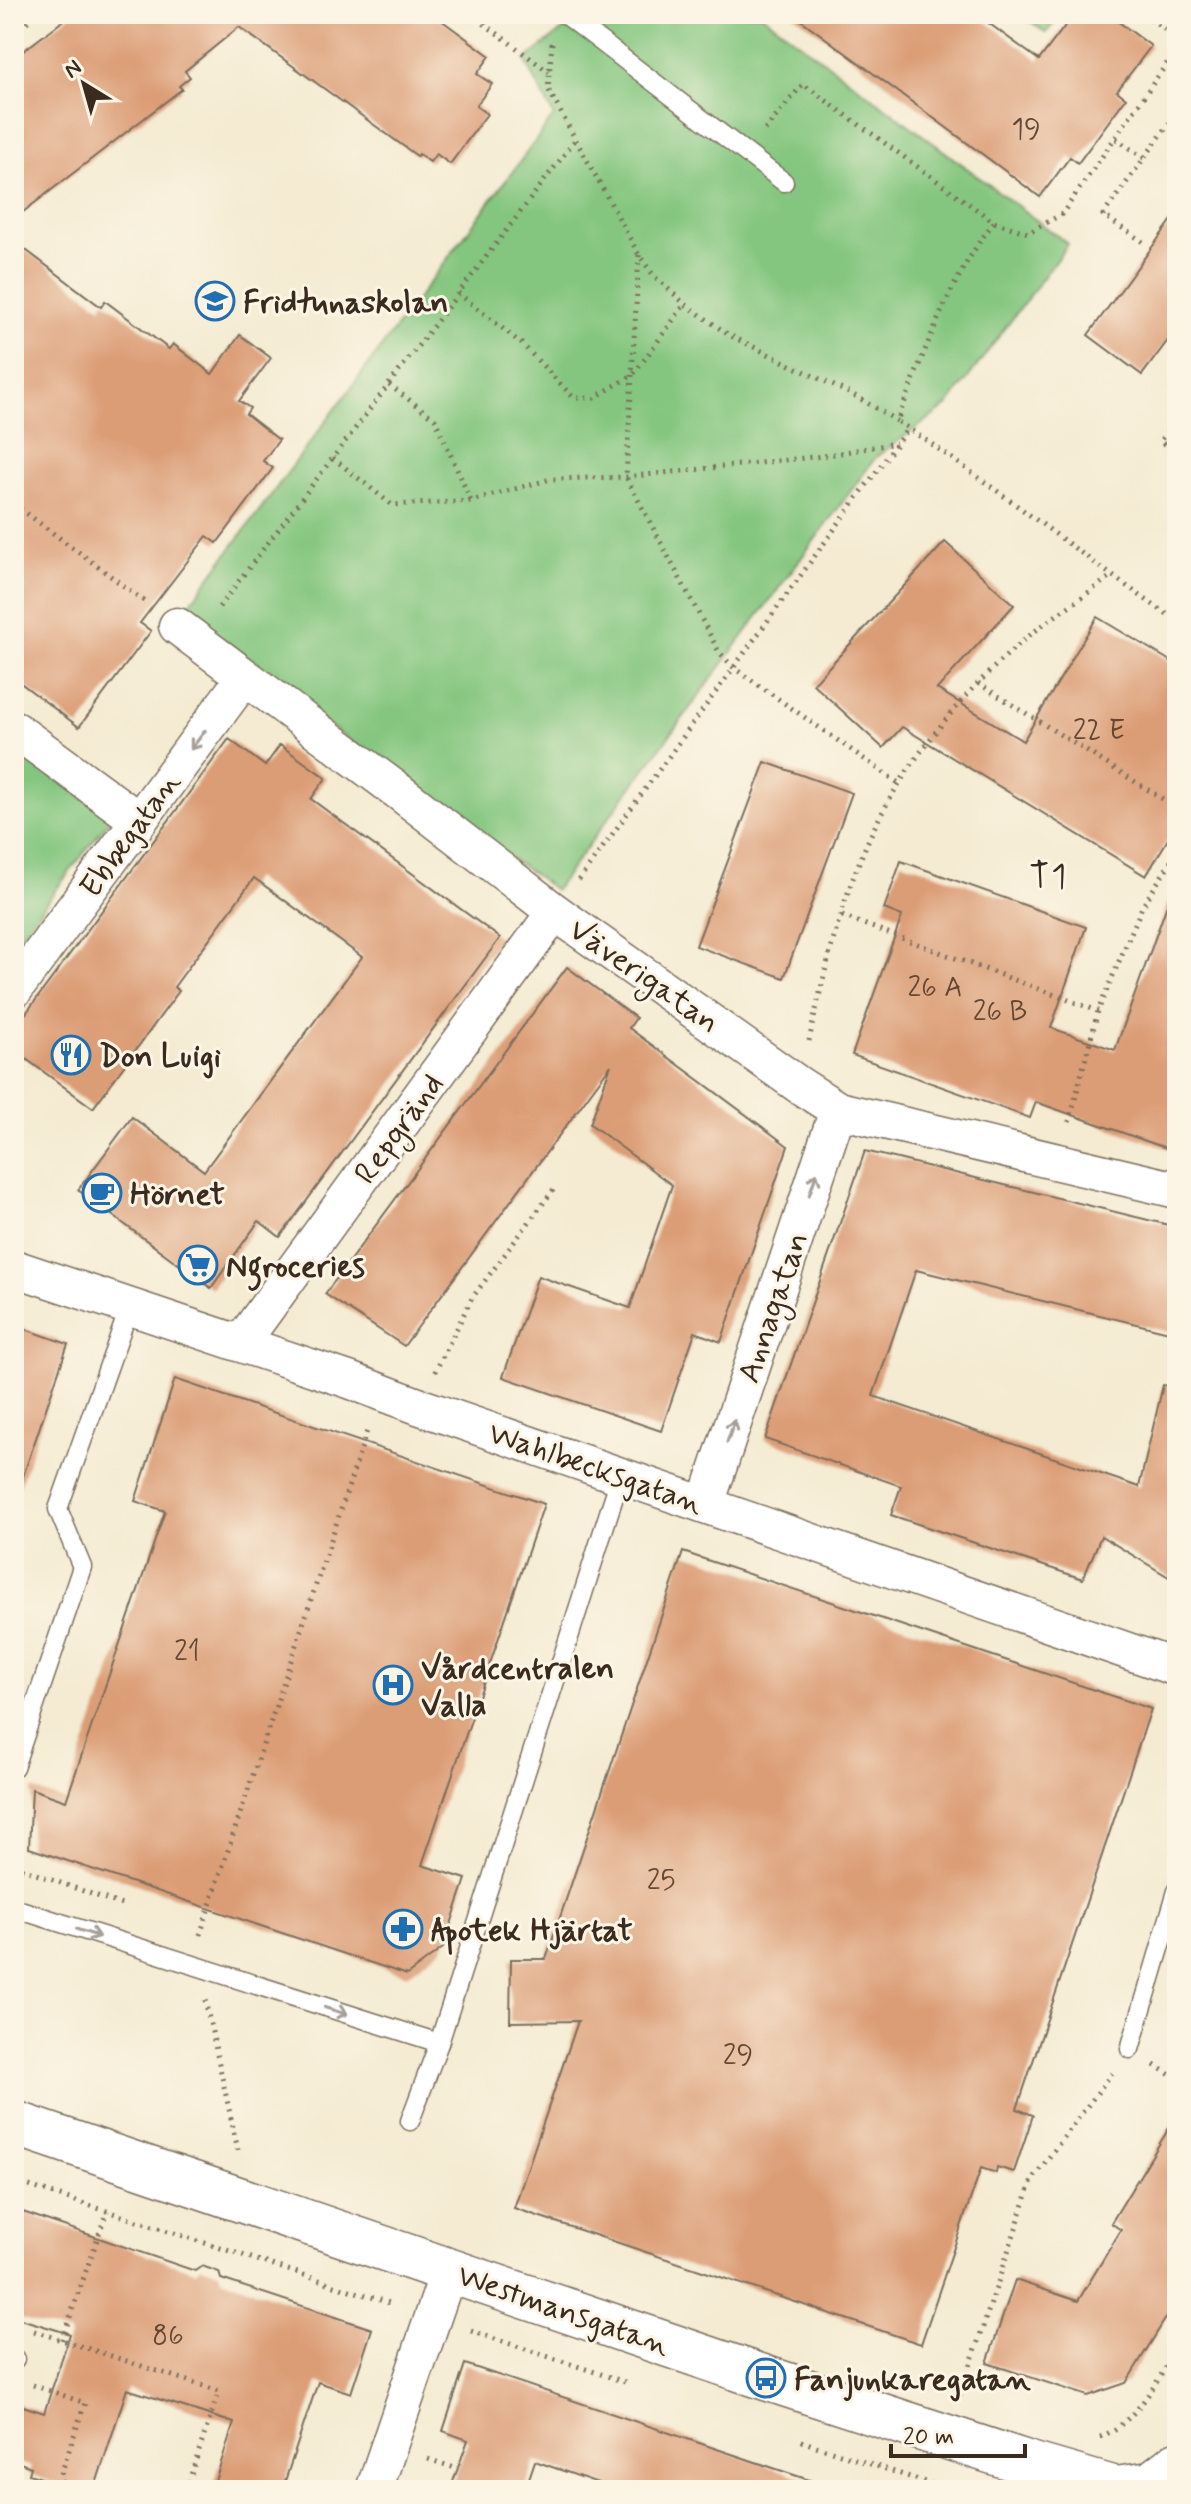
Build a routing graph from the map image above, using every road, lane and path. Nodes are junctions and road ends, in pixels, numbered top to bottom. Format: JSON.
{"nodes":[{"id":1,"x":37,"y":14,"type":"edge"},
{"id":2,"x":471,"y":14,"type":"edge"},
{"id":3,"x":565,"y":14,"type":"edge"},
{"id":4,"x":1144,"y":14,"type":"edge"},
{"id":5,"x":1153,"y":14,"type":"edge"},
{"id":6,"x":1157,"y":24,"type":"junction"},
{"id":7,"x":14,"y":32,"type":"edge"},
{"id":8,"x":1177,"y":39,"type":"edge"},
{"id":9,"x":552,"y":41,"type":"dead end"},
{"id":10,"x":1177,"y":49,"type":"edge"},
{"id":11,"x":549,"y":72,"type":"junction"},
{"id":12,"x":1177,"y":113,"type":"edge"},
{"id":13,"x":576,"y":139,"type":"junction"},
{"id":14,"x":1116,"y":139,"type":"junction"},
{"id":15,"x":747,"y":153,"type":"junction"},
{"id":16,"x":1144,"y":158,"type":"junction"},
{"id":17,"x":784,"y":182,"type":"dead end"},
{"id":18,"x":994,"y":222,"type":"junction"},
{"id":19,"x":1143,"y":242,"type":"dead end"},
{"id":20,"x":639,"y":255,"type":"junction"},
{"id":21,"x":458,"y":293,"type":"junction"},
{"id":22,"x":685,"y":304,"type":"junction"},
{"id":23,"x":633,"y":375,"type":"junction"},
{"id":24,"x":389,"y":385,"type":"junction"},
{"id":25,"x":1177,"y":418,"type":"edge"},
{"id":26,"x":897,"y":421,"type":"junction"},
{"id":27,"x":908,"y":428,"type":"junction"},
{"id":28,"x":897,"y":443,"type":"junction"},
{"id":29,"x":1177,"y":456,"type":"edge"},
{"id":30,"x":333,"y":458,"type":"junction"},
{"id":31,"x":626,"y":477,"type":"junction"},
{"id":32,"x":471,"y":501,"type":"junction"},
{"id":33,"x":14,"y":504,"type":"edge"},
{"id":34,"x":1111,"y":576,"type":"junction"},
{"id":35,"x":1177,"y":621,"type":"edge"},
{"id":36,"x":186,"y":633,"type":"junction"},
{"id":37,"x":734,"y":668,"type":"junction"},
{"id":38,"x":244,"y":678,"type":"junction"},
{"id":39,"x":978,"y":683,"type":"junction"},
{"id":40,"x":14,"y":729,"type":"edge"},
{"id":41,"x":900,"y":784,"type":"junction"},
{"id":42,"x":1177,"y":808,"type":"edge"},
{"id":43,"x":138,"y":820,"type":"junction"},
{"id":44,"x":1177,"y":852,"type":"edge"},
{"id":45,"x":555,"y":912,"type":"junction"},
{"id":46,"x":842,"y":916,"type":"junction"},
{"id":47,"x":14,"y":990,"type":"edge"},
{"id":48,"x":1098,"y":1011,"type":"junction"},
{"id":49,"x":799,"y":1085,"type":"junction"},
{"id":50,"x":838,"y":1110,"type":"junction"},
{"id":51,"x":1058,"y":1162,"type":"junction"},
{"id":52,"x":554,"y":1189,"type":"dead end"},
{"id":53,"x":1177,"y":1190,"type":"edge"},
{"id":54,"x":14,"y":1268,"type":"edge"},
{"id":55,"x":130,"y":1306,"type":"junction"},
{"id":56,"x":241,"y":1343,"type":"junction"},
{"id":57,"x":380,"y":1393,"type":"junction"},
{"id":58,"x":418,"y":1406,"type":"junction"},
{"id":59,"x":621,"y":1475,"type":"junction"},
{"id":60,"x":706,"y":1504,"type":"junction"},
{"id":61,"x":1177,"y":1668,"type":"edge"},
{"id":62,"x":14,"y":1767,"type":"edge"},
{"id":63,"x":1177,"y":1891,"type":"edge"},
{"id":64,"x":14,"y":1908,"type":"edge"},
{"id":65,"x":198,"y":1968,"type":"junction"},
{"id":66,"x":439,"y":2043,"type":"junction"},
{"id":67,"x":1130,"y":2049,"type":"joint"},
{"id":68,"x":410,"y":2121,"type":"dead end"},
{"id":69,"x":14,"y":2123,"type":"edge"},
{"id":70,"x":238,"y":2154,"type":"dead end"},
{"id":71,"x":14,"y":2181,"type":"edge"},
{"id":72,"x":107,"y":2211,"type":"junction"},
{"id":73,"x":449,"y":2270,"type":"junction"},
{"id":74,"x":432,"y":2317,"type":"junction"},
{"id":75,"x":62,"y":2340,"type":"junction"},
{"id":76,"x":1177,"y":2349,"type":"edge"},
{"id":77,"x":15,"y":2359,"type":"edge"},
{"id":78,"x":28,"y":2384,"type":"dead end"},
{"id":79,"x":637,"y":2386,"type":"dead end"},
{"id":80,"x":959,"y":2400,"type":"dead end"},
{"id":81,"x":1137,"y":2410,"type":"dead end"},
{"id":82,"x":799,"y":2440,"type":"dead end"},
{"id":83,"x":420,"y":2456,"type":"dead end"},
{"id":84,"x":458,"y":2469,"type":"dead end"},
{"id":85,"x":1149,"y":2482,"type":"edge"},
{"id":86,"x":63,"y":2490,"type":"edge"},
{"id":87,"x":186,"y":2490,"type":"edge"},
{"id":88,"x":374,"y":2490,"type":"edge"},
{"id":89,"x":949,"y":2490,"type":"edge"}],
"edges":[{"from":1,"to":7,"type":"path"},
{"from":2,"to":11,"type":"path"},
{"from":3,"to":15,"type":"lane"},
{"from":4,"to":6,"type":"path"},
{"from":5,"to":6,"type":"path"},
{"from":6,"to":8,"type":"path"},
{"from":9,"to":11,"type":"path"},
{"from":10,"to":14,"type":"path"},
{"from":11,"to":13,"type":"path"},
{"from":12,"to":16,"type":"path"},
{"from":13,"to":20,"type":"path"},
{"from":13,"to":21,"type":"path"},
{"from":14,"to":16,"type":"path"},
{"from":14,"to":18,"type":"path"},
{"from":15,"to":17,"type":"lane"},
{"from":15,"to":18,"type":"path"},
{"from":16,"to":19,"type":"path"},
{"from":18,"to":26,"type":"path"},
{"from":20,"to":22,"type":"path"},
{"from":20,"to":23,"type":"path"},
{"from":21,"to":23,"type":"path"},
{"from":21,"to":24,"type":"path"},
{"from":22,"to":23,"type":"path"},
{"from":22,"to":26,"type":"path"},
{"from":23,"to":31,"type":"path"},
{"from":24,"to":30,"type":"path"},
{"from":24,"to":32,"type":"path"},
{"from":25,"to":29,"type":"path"},
{"from":26,"to":27,"type":"path"},
{"from":27,"to":28,"type":"path"},
{"from":27,"to":34,"type":"path"},
{"from":28,"to":31,"type":"path"},
{"from":28,"to":37,"type":"path"},
{"from":30,"to":32,"type":"path"},
{"from":30,"to":36,"type":"path"},
{"from":31,"to":32,"type":"path"},
{"from":31,"to":37,"type":"path"},
{"from":33,"to":36,"type":"path"},
{"from":34,"to":35,"type":"path"},
{"from":34,"to":39,"type":"path"},
{"from":36,"to":38,"type":"street","name":"Väverigatan"},
{"from":37,"to":41,"type":"path"},
{"from":37,"to":45,"type":"path"},
{"from":38,"to":43,"type":"street","name":"Ebbegatan","one_way":true},
{"from":38,"to":45,"type":"street","name":"Väverigatan"},
{"from":39,"to":41,"type":"path"},
{"from":39,"to":42,"type":"path"},
{"from":40,"to":43,"type":"street"},
{"from":41,"to":46,"type":"path"},
{"from":43,"to":47,"type":"street","name":"Ebbegatan"},
{"from":44,"to":48,"type":"path"},
{"from":45,"to":49,"type":"street","name":"Väverigatan"},
{"from":45,"to":56,"type":"street","name":"Repgränd"},
{"from":46,"to":48,"type":"path"},
{"from":46,"to":49,"type":"path"},
{"from":48,"to":51,"type":"path"},
{"from":49,"to":50,"type":"street","name":"Väverigatan"},
{"from":50,"to":51,"type":"street","name":"Väverigatan"},
{"from":60,"to":50,"type":"street","name":"Annagatan","one_way":true},
{"from":51,"to":53,"type":"street","name":"Väverigatan"},
{"from":52,"to":58,"type":"path"},
{"from":54,"to":55,"type":"street","name":"Wahlbecksgatan"},
{"from":55,"to":56,"type":"street","name":"Wahlbecksgatan"},
{"from":55,"to":62,"type":"lane"},
{"from":56,"to":57,"type":"street","name":"Wahlbecksgatan"},
{"from":57,"to":58,"type":"street","name":"Wahlbecksgatan"},
{"from":57,"to":65,"type":"path"},
{"from":58,"to":59,"type":"street","name":"Wahlbecksgatan"},
{"from":59,"to":60,"type":"street","name":"Wahlbecksgatan"},
{"from":59,"to":66,"type":"lane"},
{"from":60,"to":61,"type":"street","name":"Wahlbecksgatan"},
{"from":63,"to":67,"type":"lane"},
{"from":64,"to":65,"type":"lane","one_way":true},
{"from":65,"to":66,"type":"lane","one_way":true},
{"from":65,"to":70,"type":"path"},
{"from":66,"to":68,"type":"lane"},
{"from":67,"to":80,"type":"path"},
{"from":69,"to":73,"type":"street","name":"Westmansgatan"},
{"from":71,"to":72,"type":"path"},
{"from":72,"to":74,"type":"path"},
{"from":72,"to":75,"type":"path"},
{"from":73,"to":74,"type":"street"},
{"from":73,"to":85,"type":"street","name":"Westmansgatan"},
{"from":74,"to":79,"type":"path"},
{"from":74,"to":88,"type":"street"},
{"from":75,"to":77,"type":"path"},
{"from":75,"to":87,"type":"path"},
{"from":76,"to":81,"type":"path"},
{"from":78,"to":86,"type":"path"},
{"from":82,"to":89,"type":"path"},
{"from":83,"to":84,"type":"path"}]}
